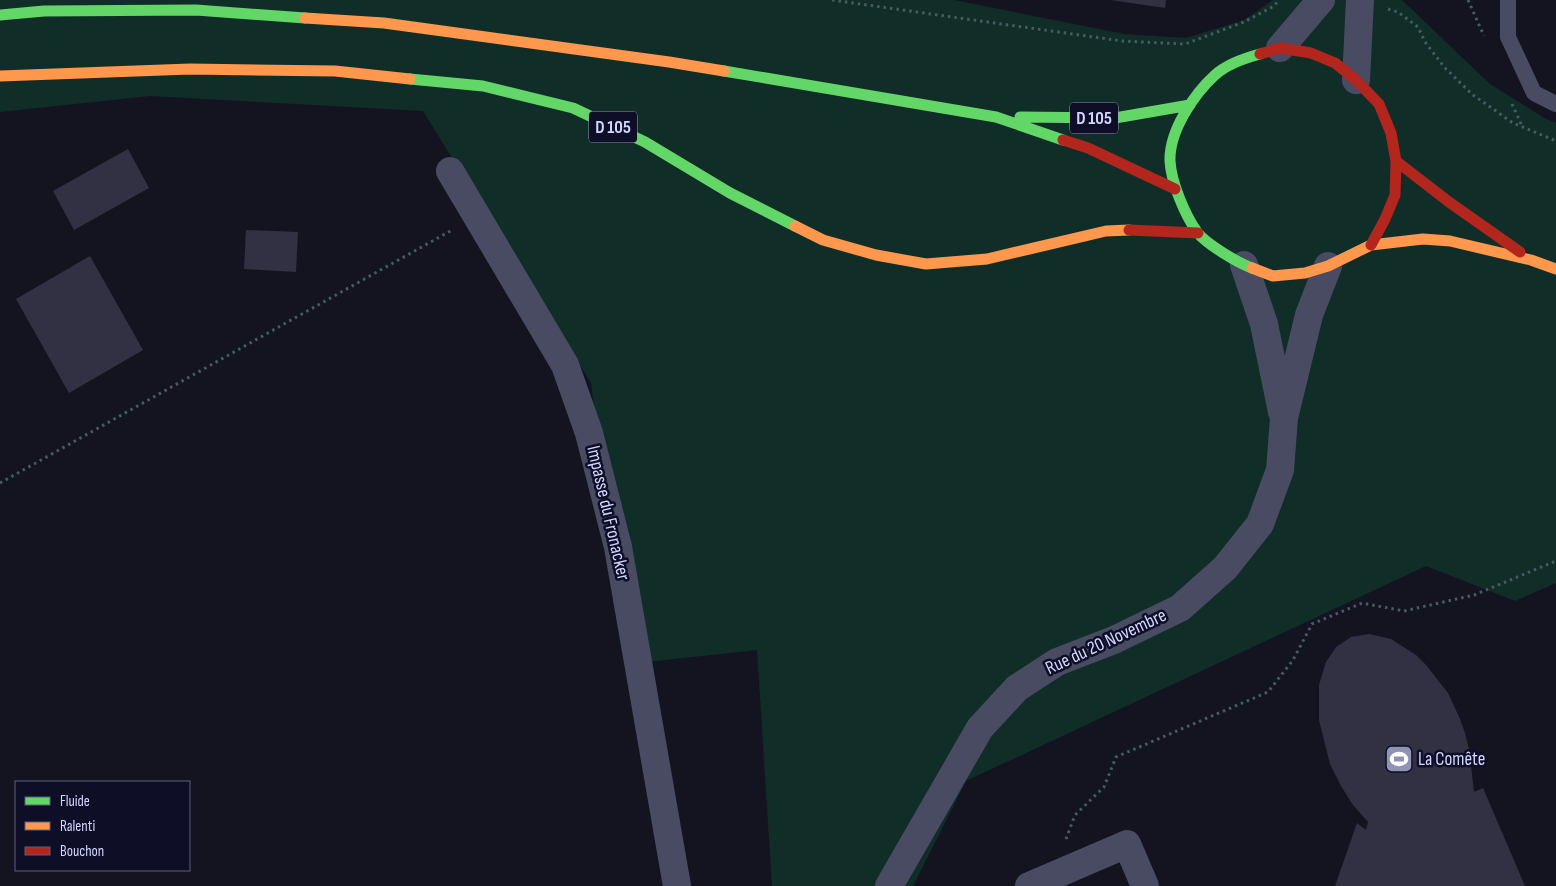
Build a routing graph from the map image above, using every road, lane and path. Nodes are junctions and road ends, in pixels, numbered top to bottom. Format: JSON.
{"nodes":[{"id":1,"x":832,"y":0,"type":"edge"},
{"id":2,"x":1279,"y":0,"type":"edge"},
{"id":3,"x":1321,"y":0,"type":"edge"},
{"id":4,"x":1508,"y":0,"type":"edge"},
{"id":5,"x":1372,"y":4,"type":"edge"},
{"id":6,"x":0,"y":16,"type":"edge"},
{"id":7,"x":1280,"y":48,"type":"junction"},
{"id":8,"x":0,"y":76,"type":"edge"},
{"id":9,"x":1356,"y":80,"type":"junction"},
{"id":10,"x":1556,"y":104,"type":"edge"},
{"id":11,"x":1190,"y":105,"type":"junction"},
{"id":12,"x":996,"y":117,"type":"junction"},
{"id":13,"x":1556,"y":140,"type":"edge"},
{"id":14,"x":1396,"y":161,"type":"junction"},
{"id":15,"x":450,"y":171,"type":"dead end"},
{"id":16,"x":1175,"y":189,"type":"junction"},
{"id":17,"x":477,"y":216,"type":"junction"},
{"id":18,"x":1198,"y":233,"type":"junction"},
{"id":19,"x":1371,"y":245,"type":"junction"},
{"id":20,"x":1531,"y":260,"type":"junction"},
{"id":21,"x":1244,"y":264,"type":"junction"},
{"id":22,"x":1328,"y":266,"type":"junction"},
{"id":23,"x":1556,"y":269,"type":"edge"},
{"id":24,"x":1284,"y":418,"type":"junction"},
{"id":25,"x":0,"y":483,"type":"edge"},
{"id":26,"x":1556,"y":561,"type":"edge"},
{"id":27,"x":1072,"y":867,"type":"junction"},
{"id":28,"x":677,"y":886,"type":"edge"},
{"id":29,"x":889,"y":886,"type":"edge"},
{"id":30,"x":1029,"y":886,"type":"edge"},
{"id":31,"x":1145,"y":886,"type":"edge"}],
"edges":[{"from":1,"to":2,"type":"path"},
{"from":3,"to":7,"type":"street"},
{"from":4,"to":10,"type":"lane"},
{"from":5,"to":9,"type":"street"},
{"from":5,"to":13,"type":"path"},
{"from":6,"to":12,"type":"main road","number":"D 105"},
{"from":7,"to":9,"type":"main road"},
{"from":7,"to":11,"type":"main road"},
{"from":8,"to":18,"type":"main road","number":"D 105"},
{"from":9,"to":14,"type":"main road"},
{"from":11,"to":12,"type":"main road","number":"D 105"},
{"from":11,"to":16,"type":"main road"},
{"from":12,"to":16,"type":"main road","number":"D 105"},
{"from":14,"to":19,"type":"main road"},
{"from":14,"to":20,"type":"main road"},
{"from":15,"to":17,"type":"street","name":"Impasse du Fronacker"},
{"from":16,"to":18,"type":"main road"},
{"from":17,"to":25,"type":"path"},
{"from":17,"to":28,"type":"street","name":"Impasse du Fronacker"},
{"from":18,"to":21,"type":"main road"},
{"from":19,"to":20,"type":"main road"},
{"from":19,"to":22,"type":"main road"},
{"from":20,"to":23,"type":"main road"},
{"from":21,"to":22,"type":"main road"},
{"from":21,"to":24,"type":"street","name":"Rue du 20 Novembre"},
{"from":22,"to":24,"type":"street","name":"Rue du 20 Novembre"},
{"from":24,"to":29,"type":"street","name":"Rue du 20 Novembre"},
{"from":26,"to":27,"type":"path"},
{"from":27,"to":30,"type":"street"},
{"from":27,"to":31,"type":"street"}]}
